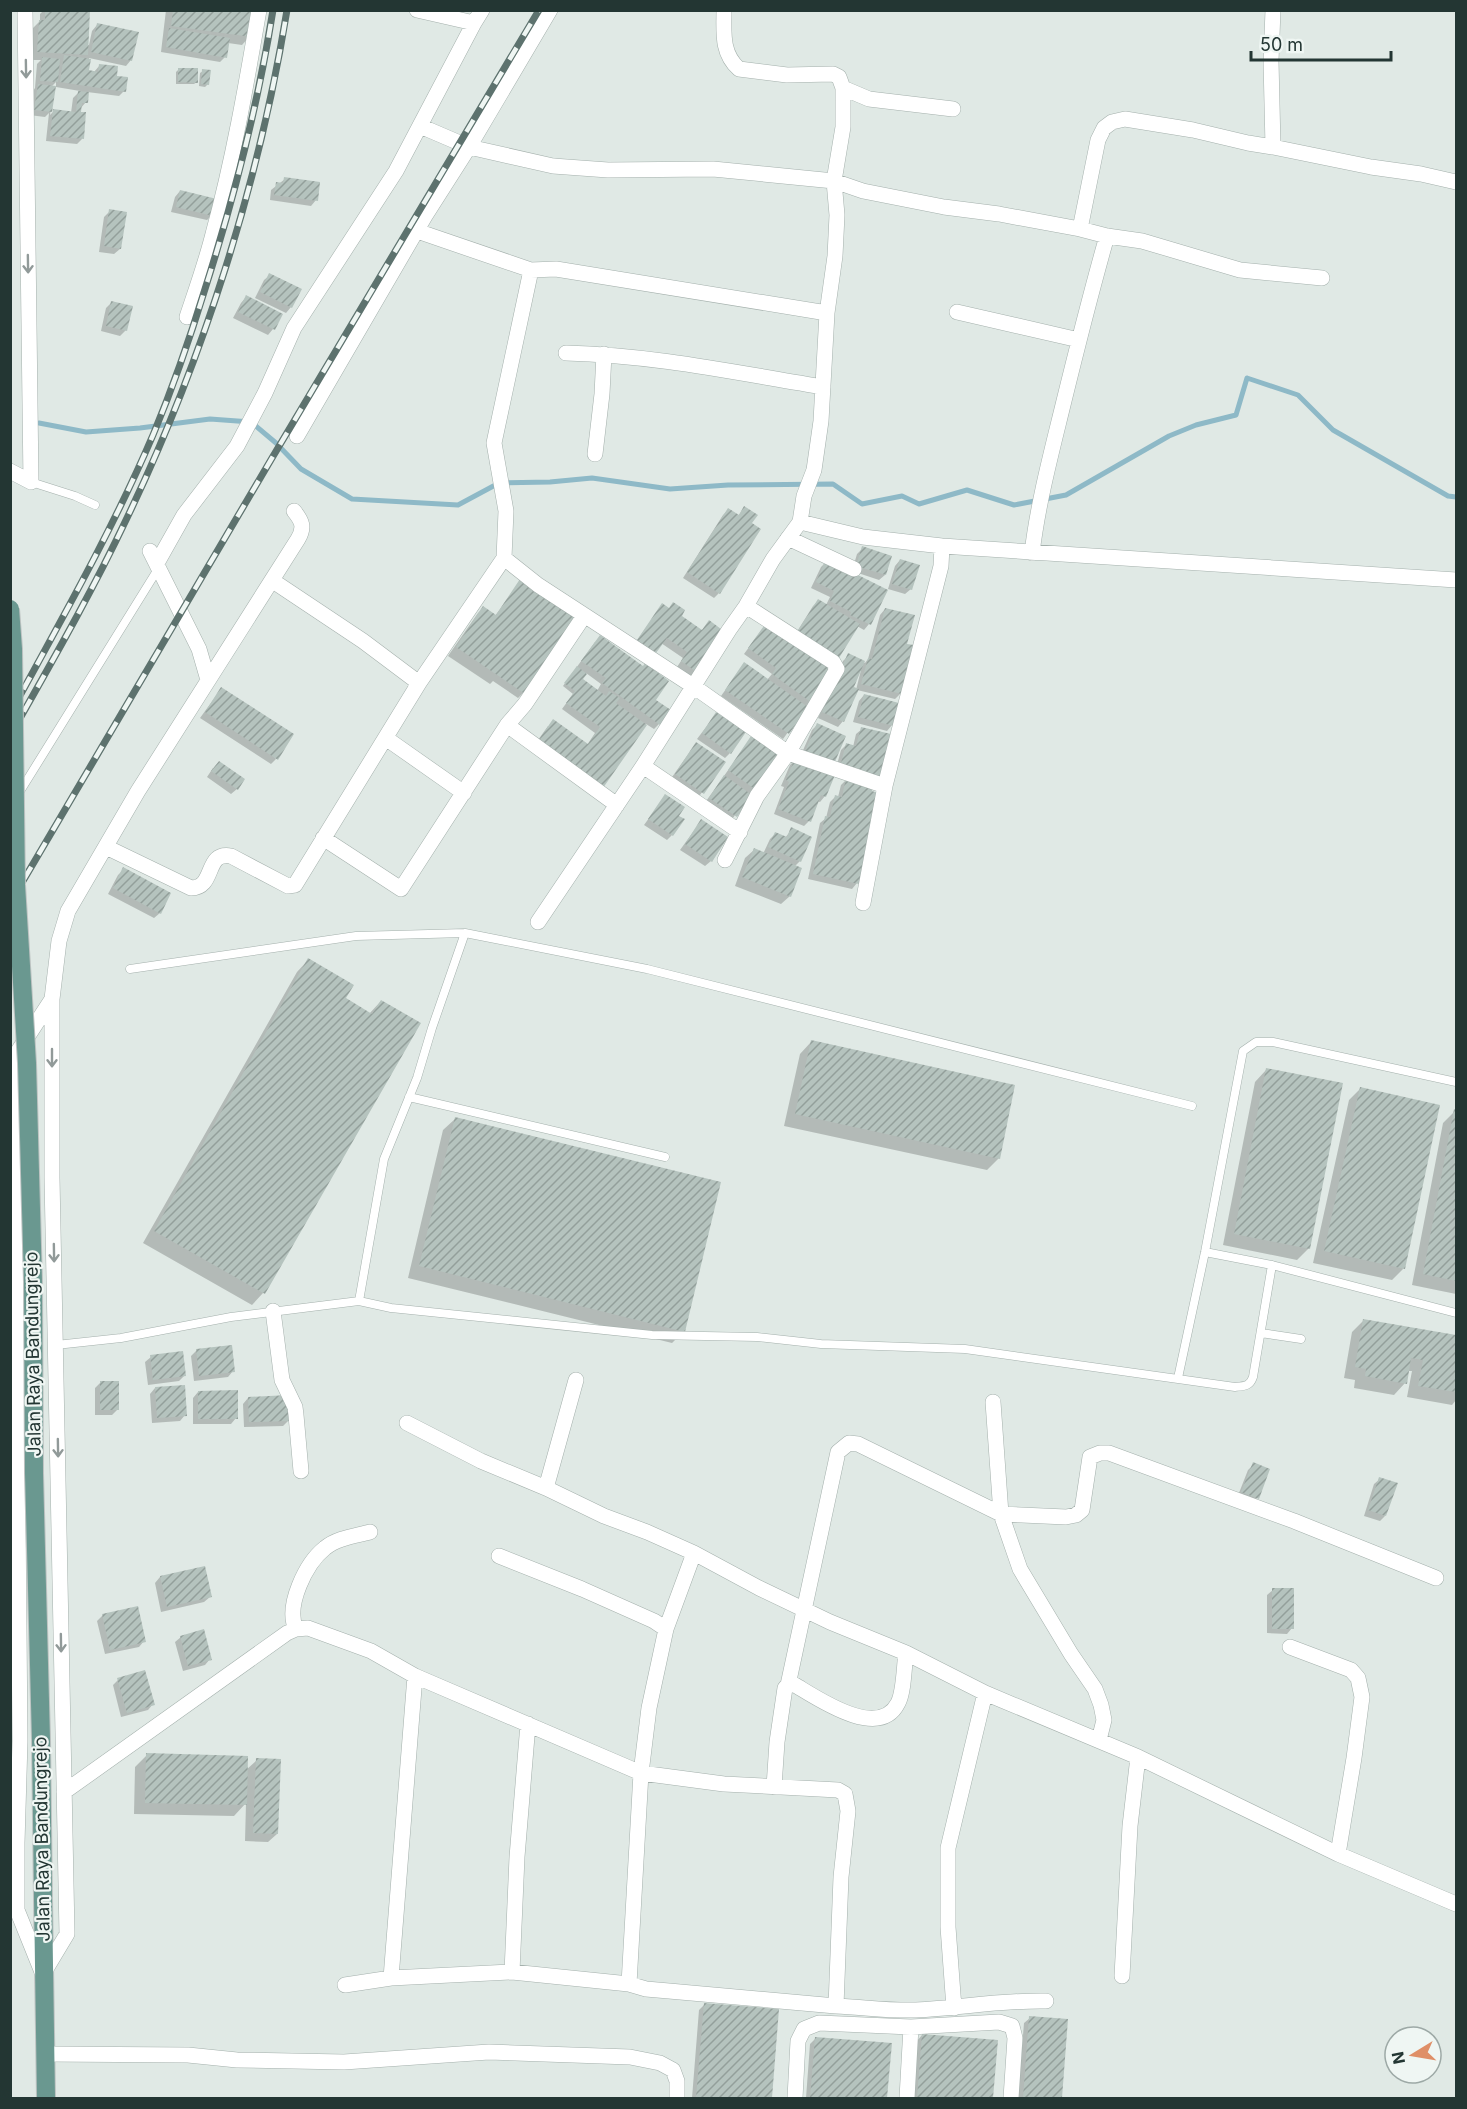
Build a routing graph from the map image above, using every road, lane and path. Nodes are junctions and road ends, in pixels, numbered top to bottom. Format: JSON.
{"nodes":[{"id":1,"x":25,"y":10,"type":"edge"},
{"id":2,"x":259,"y":10,"type":"edge"},
{"id":3,"x":417,"y":10,"type":"edge"},
{"id":4,"x":550,"y":10,"type":"edge"},
{"id":5,"x":724,"y":10,"type":"edge"},
{"id":6,"x":1273,"y":10,"type":"edge"},
{"id":7,"x":478,"y":17,"type":"edge"},
{"id":8,"x":843,"y":88,"type":"junction"},
{"id":9,"x":953,"y":109,"type":"dead end"},
{"id":10,"x":420,"y":126,"type":"junction"},
{"id":11,"x":469,"y":147,"type":"junction"},
{"id":12,"x":1273,"y":147,"type":"junction"},
{"id":13,"x":834,"y":181,"type":"junction"},
{"id":14,"x":1456,"y":182,"type":"edge"},
{"id":15,"x":1080,"y":229,"type":"junction"},
{"id":16,"x":417,"y":231,"type":"junction"},
{"id":17,"x":1107,"y":236,"type":"junction"},
{"id":18,"x":531,"y":270,"type":"junction"},
{"id":19,"x":1322,"y":278,"type":"dead end"},
{"id":20,"x":827,"y":312,"type":"junction"},
{"id":21,"x":957,"y":312,"type":"dead end"},
{"id":22,"x":187,"y":317,"type":"dead end"},
{"id":23,"x":1079,"y":340,"type":"junction"},
{"id":24,"x":566,"y":353,"type":"dead end"},
{"id":25,"x":604,"y":354,"type":"junction"},
{"id":26,"x":823,"y":387,"type":"junction"},
{"id":27,"x":297,"y":436,"type":"dead end"},
{"id":28,"x":595,"y":454,"type":"dead end"},
{"id":29,"x":10,"y":471,"type":"edge"},
{"id":30,"x":31,"y":482,"type":"junction"},
{"id":31,"x":95,"y":505,"type":"dead end"},
{"id":32,"x":294,"y":511,"type":"dead end"},
{"id":33,"x":800,"y":522,"type":"junction"},
{"id":34,"x":788,"y":538,"type":"junction"},
{"id":35,"x":942,"y":546,"type":"junction"},
{"id":36,"x":1032,"y":553,"type":"junction"},
{"id":37,"x":504,"y":558,"type":"junction"},
{"id":38,"x":155,"y":560,"type":"junction"},
{"id":39,"x":854,"y":569,"type":"dead end"},
{"id":40,"x":1456,"y":580,"type":"edge"},
{"id":41,"x":273,"y":581,"type":"junction"},
{"id":42,"x":746,"y":606,"type":"junction"},
{"id":43,"x":10,"y":609,"type":"edge"},
{"id":44,"x":584,"y":616,"type":"junction"},
{"id":45,"x":208,"y":680,"type":"junction"},
{"id":46,"x":419,"y":683,"type":"junction"},
{"id":47,"x":693,"y":686,"type":"junction"},
{"id":48,"x":507,"y":725,"type":"junction"},
{"id":49,"x":387,"y":739,"type":"junction"},
{"id":50,"x":788,"y":753,"type":"junction"},
{"id":51,"x":643,"y":766,"type":"junction"},
{"id":52,"x":885,"y":786,"type":"junction"},
{"id":53,"x":464,"y":793,"type":"junction"},
{"id":54,"x":617,"y":805,"type":"junction"},
{"id":55,"x":10,"y":806,"type":"edge"},
{"id":56,"x":740,"y":832,"type":"junction"},
{"id":57,"x":322,"y":838,"type":"junction"},
{"id":58,"x":106,"y":847,"type":"junction"},
{"id":59,"x":725,"y":860,"type":"dead end"},
{"id":60,"x":863,"y":903,"type":"dead end"},
{"id":61,"x":538,"y":922,"type":"dead end"},
{"id":62,"x":465,"y":933,"type":"junction"},
{"id":63,"x":130,"y":969,"type":"dead end"},
{"id":64,"x":52,"y":999,"type":"junction"},
{"id":65,"x":1456,"y":1082,"type":"edge"},
{"id":66,"x":409,"y":1098,"type":"junction"},
{"id":67,"x":1192,"y":1106,"type":"dead end"},
{"id":68,"x":12,"y":1149,"type":"edge"},
{"id":69,"x":665,"y":1157,"type":"dead end"},
{"id":70,"x":1205,"y":1252,"type":"junction"},
{"id":71,"x":1272,"y":1265,"type":"junction"},
{"id":72,"x":359,"y":1301,"type":"junction"},
{"id":73,"x":273,"y":1311,"type":"junction"},
{"id":74,"x":1456,"y":1313,"type":"edge"},
{"id":75,"x":1261,"y":1333,"type":"junction"},
{"id":76,"x":1301,"y":1339,"type":"dead end"},
{"id":77,"x":56,"y":1345,"type":"junction"},
{"id":78,"x":1178,"y":1378,"type":"junction"},
{"id":79,"x":576,"y":1380,"type":"dead end"},
{"id":80,"x":993,"y":1402,"type":"dead end"},
{"id":81,"x":407,"y":1423,"type":"dead end"},
{"id":82,"x":14,"y":1464,"type":"edge"},
{"id":83,"x":301,"y":1471,"type":"dead end"},
{"id":84,"x":546,"y":1488,"type":"junction"},
{"id":85,"x":1001,"y":1514,"type":"junction"},
{"id":86,"x":370,"y":1532,"type":"dead end"},
{"id":87,"x":694,"y":1553,"type":"junction"},
{"id":88,"x":499,"y":1556,"type":"dead end"},
{"id":89,"x":1436,"y":1578,"type":"dead end"},
{"id":90,"x":804,"y":1610,"type":"junction"},
{"id":91,"x":296,"y":1629,"type":"junction"},
{"id":92,"x":666,"y":1629,"type":"junction"},
{"id":93,"x":1290,"y":1647,"type":"dead end"},
{"id":94,"x":906,"y":1653,"type":"junction"},
{"id":95,"x":415,"y":1676,"type":"junction"},
{"id":96,"x":788,"y":1685,"type":"junction"},
{"id":97,"x":985,"y":1693,"type":"junction"},
{"id":98,"x":15,"y":1722,"type":"edge"},
{"id":99,"x":528,"y":1724,"type":"junction"},
{"id":100,"x":15,"y":1740,"type":"edge"},
{"id":101,"x":1099,"y":1740,"type":"junction"},
{"id":102,"x":1138,"y":1757,"type":"junction"},
{"id":103,"x":641,"y":1773,"type":"junction"},
{"id":104,"x":774,"y":1787,"type":"junction"},
{"id":105,"x":64,"y":1792,"type":"junction"},
{"id":106,"x":1338,"y":1854,"type":"junction"},
{"id":107,"x":1456,"y":1904,"type":"edge"},
{"id":108,"x":512,"y":1972,"type":"junction"},
{"id":109,"x":43,"y":1974,"type":"junction"},
{"id":110,"x":1122,"y":1976,"type":"dead end"},
{"id":111,"x":391,"y":1978,"type":"junction"},
{"id":112,"x":629,"y":1984,"type":"junction"},
{"id":113,"x":345,"y":1985,"type":"dead end"},
{"id":114,"x":1046,"y":2001,"type":"dead end"},
{"id":115,"x":836,"y":2006,"type":"junction"},
{"id":116,"x":954,"y":2008,"type":"junction"},
{"id":117,"x":911,"y":2026,"type":"junction"},
{"id":118,"x":46,"y":2054,"type":"junction"},
{"id":119,"x":46,"y":2098,"type":"edge"},
{"id":120,"x":677,"y":2098,"type":"edge"},
{"id":121,"x":795,"y":2098,"type":"edge"},
{"id":122,"x":907,"y":2098,"type":"edge"},
{"id":123,"x":1011,"y":2098,"type":"edge"}],
"edges":[{"from":1,"to":30,"type":"street","one_way":true},
{"from":2,"to":22,"type":"street"},
{"from":3,"to":7,"type":"street"},
{"from":4,"to":11,"type":"street"},
{"from":5,"to":8,"type":"street"},
{"from":6,"to":12,"type":"street"},
{"from":7,"to":10,"type":"street"},
{"from":8,"to":9,"type":"street"},
{"from":8,"to":13,"type":"street"},
{"from":10,"to":11,"type":"street"},
{"from":10,"to":38,"type":"street"},
{"from":11,"to":13,"type":"street"},
{"from":11,"to":16,"type":"street"},
{"from":12,"to":14,"type":"street"},
{"from":12,"to":15,"type":"street"},
{"from":13,"to":15,"type":"street"},
{"from":13,"to":20,"type":"street"},
{"from":15,"to":17,"type":"street"},
{"from":16,"to":18,"type":"street"},
{"from":16,"to":27,"type":"street"},
{"from":17,"to":19,"type":"street"},
{"from":17,"to":23,"type":"street"},
{"from":18,"to":20,"type":"street"},
{"from":18,"to":37,"type":"street"},
{"from":20,"to":26,"type":"street"},
{"from":21,"to":23,"type":"street"},
{"from":23,"to":36,"type":"street"},
{"from":24,"to":25,"type":"street"},
{"from":25,"to":26,"type":"street"},
{"from":25,"to":28,"type":"street"},
{"from":26,"to":33,"type":"street"},
{"from":29,"to":30,"type":"street"},
{"from":30,"to":31,"type":"lane"},
{"from":32,"to":41,"type":"street"},
{"from":33,"to":34,"type":"street"},
{"from":33,"to":35,"type":"street"},
{"from":34,"to":39,"type":"street"},
{"from":34,"to":42,"type":"street"},
{"from":35,"to":36,"type":"street"},
{"from":35,"to":52,"type":"street"},
{"from":36,"to":40,"type":"street"},
{"from":37,"to":44,"type":"street"},
{"from":37,"to":46,"type":"street"},
{"from":38,"to":45,"type":"street"},
{"from":38,"to":55,"type":"lane"},
{"from":41,"to":45,"type":"street"},
{"from":41,"to":46,"type":"street"},
{"from":42,"to":47,"type":"street"},
{"from":42,"to":50,"type":"street"},
{"from":43,"to":109,"type":"main road","name":"Jalan Raya Bandungrejo","bridge":true},
{"from":44,"to":47,"type":"street"},
{"from":44,"to":48,"type":"street"},
{"from":45,"to":58,"type":"street"},
{"from":46,"to":49,"type":"street"},
{"from":47,"to":50,"type":"street"},
{"from":47,"to":51,"type":"street"},
{"from":48,"to":53,"type":"street"},
{"from":48,"to":54,"type":"street"},
{"from":49,"to":53,"type":"street"},
{"from":49,"to":57,"type":"street"},
{"from":50,"to":52,"type":"street"},
{"from":50,"to":56,"type":"street"},
{"from":51,"to":54,"type":"street"},
{"from":51,"to":56,"type":"street"},
{"from":52,"to":60,"type":"street"},
{"from":53,"to":57,"type":"street"},
{"from":54,"to":61,"type":"street"},
{"from":56,"to":59,"type":"street"},
{"from":57,"to":58,"type":"street"},
{"from":58,"to":64,"type":"street"},
{"from":62,"to":63,"type":"lane"},
{"from":62,"to":66,"type":"lane"},
{"from":62,"to":67,"type":"lane"},
{"from":64,"to":68,"type":"street"},
{"from":64,"to":77,"type":"street","one_way":true},
{"from":65,"to":70,"type":"lane"},
{"from":66,"to":69,"type":"lane"},
{"from":66,"to":72,"type":"lane"},
{"from":68,"to":82,"type":"street"},
{"from":70,"to":71,"type":"lane"},
{"from":70,"to":78,"type":"lane"},
{"from":71,"to":74,"type":"lane"},
{"from":71,"to":75,"type":"lane"},
{"from":72,"to":73,"type":"lane"},
{"from":72,"to":78,"type":"lane"},
{"from":73,"to":77,"type":"lane"},
{"from":73,"to":83,"type":"street"},
{"from":75,"to":76,"type":"lane"},
{"from":75,"to":78,"type":"lane"},
{"from":77,"to":105,"type":"street","one_way":true},
{"from":79,"to":84,"type":"street"},
{"from":80,"to":85,"type":"street"},
{"from":81,"to":84,"type":"street"},
{"from":82,"to":98,"type":"street"},
{"from":84,"to":87,"type":"street"},
{"from":85,"to":89,"type":"street"},
{"from":85,"to":90,"type":"street"},
{"from":85,"to":101,"type":"street"},
{"from":86,"to":91,"type":"street"},
{"from":87,"to":90,"type":"street"},
{"from":87,"to":92,"type":"street"},
{"from":88,"to":92,"type":"street"},
{"from":90,"to":94,"type":"street"},
{"from":90,"to":96,"type":"street"},
{"from":91,"to":95,"type":"street"},
{"from":91,"to":105,"type":"street"},
{"from":92,"to":103,"type":"street"},
{"from":93,"to":106,"type":"street"},
{"from":94,"to":96,"type":"street"},
{"from":94,"to":97,"type":"street"},
{"from":95,"to":99,"type":"street"},
{"from":95,"to":111,"type":"street"},
{"from":96,"to":104,"type":"street"},
{"from":97,"to":101,"type":"street"},
{"from":97,"to":116,"type":"street"},
{"from":98,"to":100,"type":"street"},
{"from":99,"to":103,"type":"street"},
{"from":99,"to":108,"type":"street"},
{"from":100,"to":109,"type":"street"},
{"from":101,"to":102,"type":"street"},
{"from":102,"to":106,"type":"street"},
{"from":102,"to":110,"type":"street"},
{"from":103,"to":104,"type":"street"},
{"from":103,"to":112,"type":"street"},
{"from":104,"to":115,"type":"street"},
{"from":105,"to":109,"type":"street"},
{"from":106,"to":107,"type":"street"},
{"from":108,"to":111,"type":"street"},
{"from":108,"to":112,"type":"street"},
{"from":109,"to":118,"type":"main road","name":"Jalan Raya Bandungrejo"},
{"from":111,"to":113,"type":"street"},
{"from":112,"to":115,"type":"street"},
{"from":114,"to":116,"type":"street"},
{"from":115,"to":116,"type":"street"},
{"from":117,"to":121,"type":"street"},
{"from":117,"to":122,"type":"street"},
{"from":117,"to":123,"type":"street"},
{"from":118,"to":119,"type":"main road","name":"Jalan Raya Bandungrejo"},
{"from":118,"to":120,"type":"street"}]}
